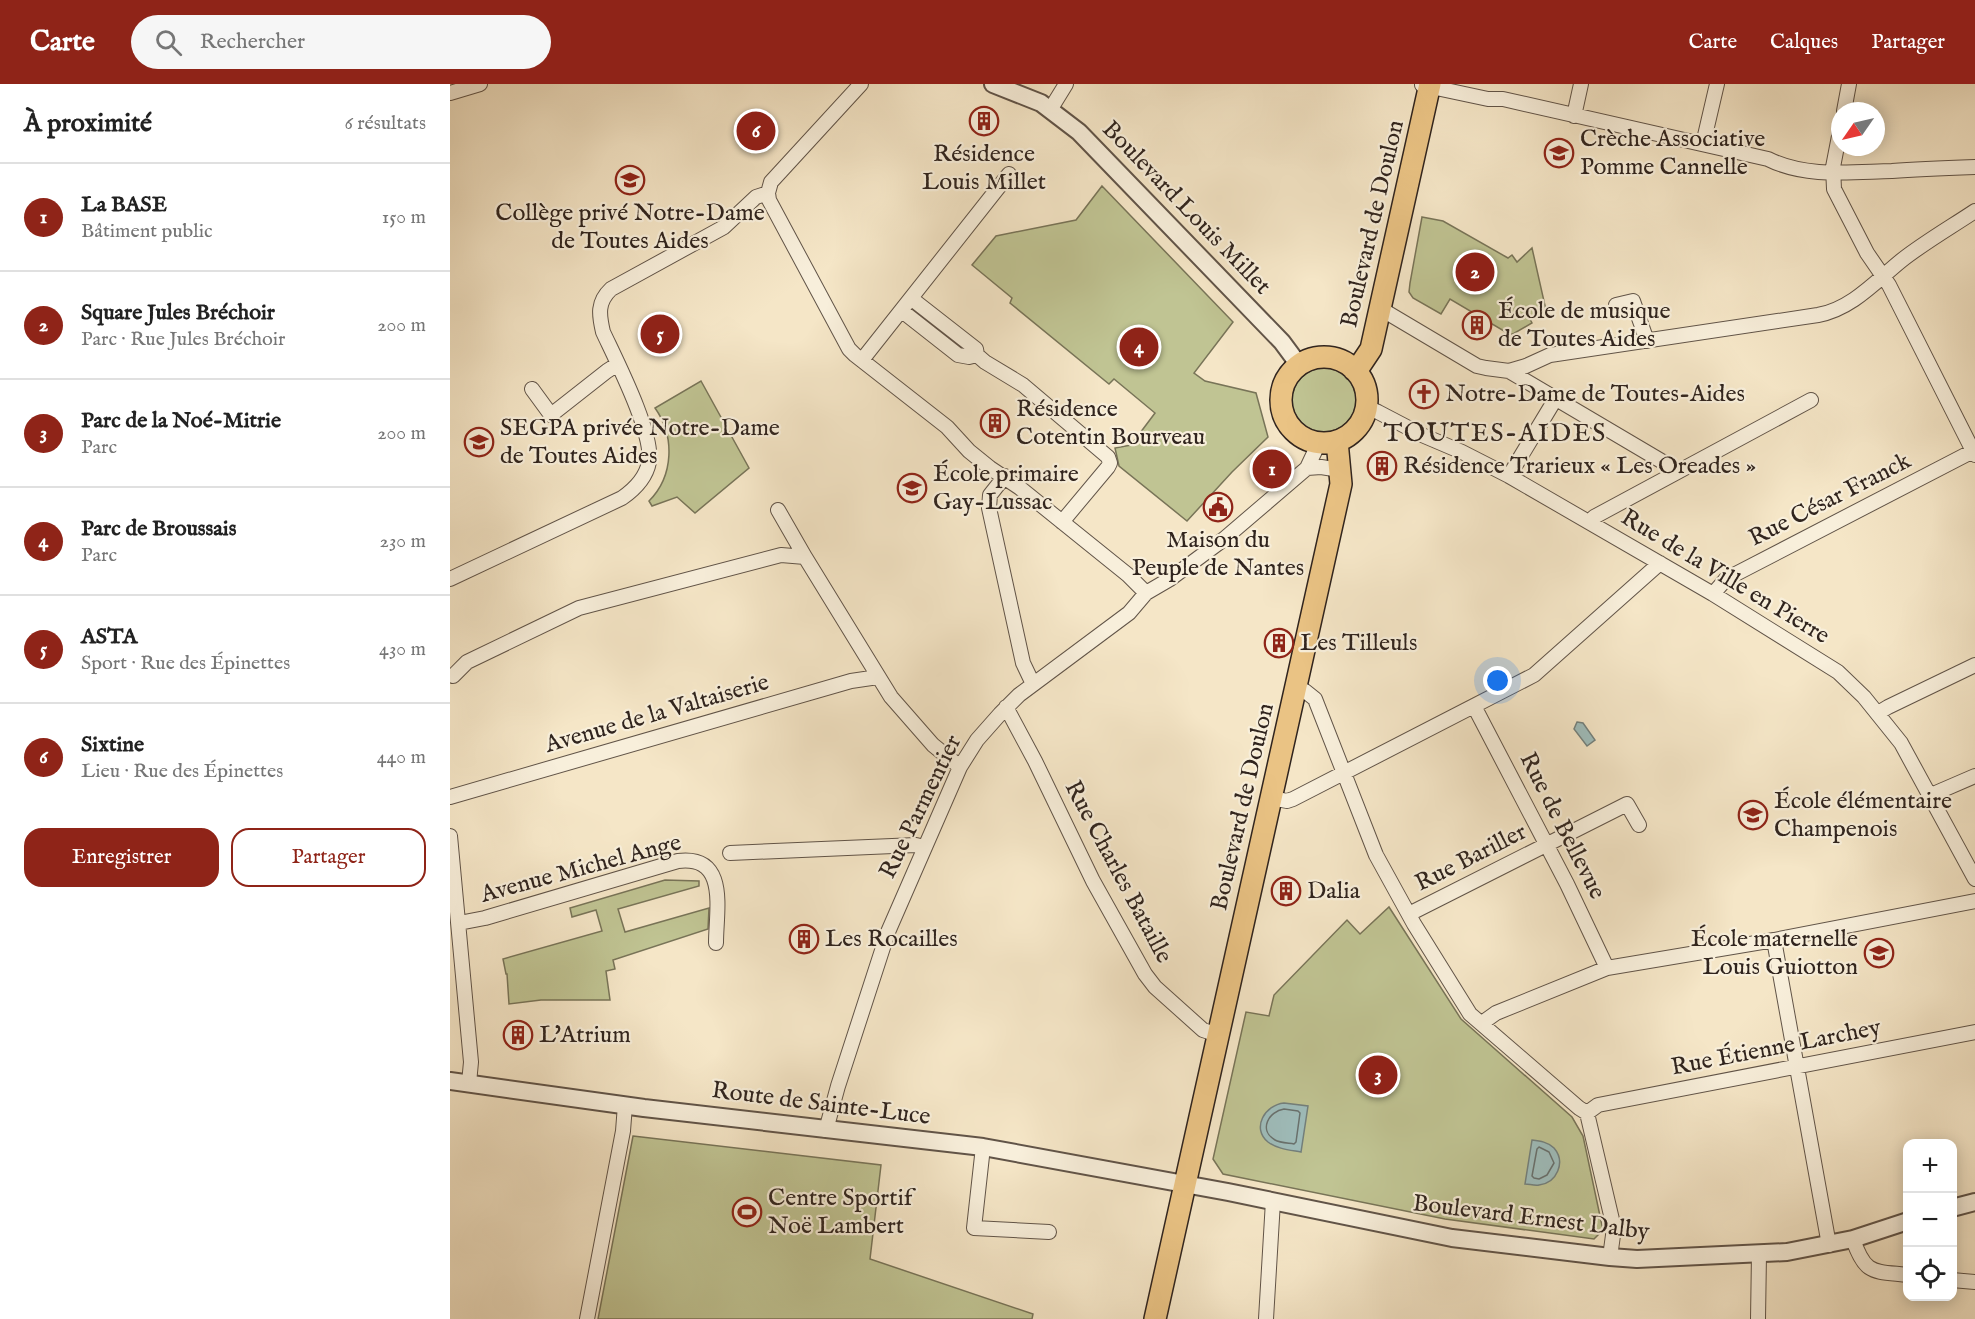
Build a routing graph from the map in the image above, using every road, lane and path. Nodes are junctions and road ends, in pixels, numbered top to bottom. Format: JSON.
{"nodes":[{"id":1,"x":480,"y":84,"type":"edge"},
{"id":2,"x":861,"y":84,"type":"edge"},
{"id":3,"x":993,"y":84,"type":"edge"},
{"id":4,"x":1066,"y":84,"type":"edge"},
{"id":5,"x":1581,"y":84,"type":"edge"},
{"id":6,"x":1717,"y":84,"type":"edge"},
{"id":7,"x":1849,"y":84,"type":"edge"},
{"id":8,"x":1427,"y":85,"type":"edge"},
{"id":9,"x":450,"y":93,"type":"edge"},
{"id":10,"x":1846,"y":102,"type":"edge"},
{"id":11,"x":1050,"y":110,"type":"junction"},
{"id":12,"x":1574,"y":116,"type":"junction"},
{"id":13,"x":1703,"y":144,"type":"junction"},
{"id":14,"x":1836,"y":156,"type":"edge"},
{"id":15,"x":1975,"y":167,"type":"edge"},
{"id":16,"x":1833,"y":172,"type":"junction"},
{"id":17,"x":1009,"y":174,"type":"dead end"},
{"id":18,"x":768,"y":193,"type":"junction"},
{"id":19,"x":1975,"y":211,"type":"edge"},
{"id":20,"x":1884,"y":277,"type":"junction"},
{"id":21,"x":912,"y":298,"type":"junction"},
{"id":22,"x":1616,"y":305,"type":"dead end"},
{"id":23,"x":1381,"y":309,"type":"junction"},
{"id":24,"x":902,"y":311,"type":"junction"},
{"id":25,"x":1647,"y":341,"type":"junction"},
{"id":26,"x":977,"y":355,"type":"junction"},
{"id":27,"x":862,"y":360,"type":"junction"},
{"id":28,"x":618,"y":364,"type":"junction"},
{"id":29,"x":1299,"y":365,"type":"junction"},
{"id":30,"x":1354,"y":370,"type":"junction"},
{"id":31,"x":1509,"y":370,"type":"junction"},
{"id":32,"x":532,"y":390,"type":"dead end"},
{"id":33,"x":1556,"y":398,"type":"junction"},
{"id":34,"x":1811,"y":400,"type":"dead end"},
{"id":35,"x":1366,"y":408,"type":"junction"},
{"id":36,"x":1337,"y":441,"type":"junction"},
{"id":37,"x":1315,"y":442,"type":"junction"},
{"id":38,"x":1974,"y":452,"type":"edge"},
{"id":39,"x":1307,"y":468,"type":"junction"},
{"id":40,"x":1340,"y":470,"type":"junction"},
{"id":41,"x":1673,"y":474,"type":"junction"},
{"id":42,"x":1005,"y":476,"type":"junction"},
{"id":43,"x":1509,"y":476,"type":"junction"},
{"id":44,"x":778,"y":510,"type":"dead end"},
{"id":45,"x":1594,"y":517,"type":"dead end"},
{"id":46,"x":1062,"y":522,"type":"junction"},
{"id":47,"x":805,"y":557,"type":"junction"},
{"id":48,"x":1659,"y":563,"type":"junction"},
{"id":49,"x":450,"y":579,"type":"edge"},
{"id":50,"x":1146,"y":593,"type":"junction"},
{"id":51,"x":1713,"y":594,"type":"junction"},
{"id":52,"x":1975,"y":665,"type":"edge"},
{"id":53,"x":453,"y":676,"type":"dead end"},
{"id":54,"x":878,"y":677,"type":"junction"},
{"id":55,"x":1033,"y":684,"type":"junction"},
{"id":56,"x":1296,"y":690,"type":"junction"},
{"id":57,"x":1474,"y":706,"type":"junction"},
{"id":58,"x":1006,"y":707,"type":"junction"},
{"id":59,"x":1878,"y":713,"type":"junction"},
{"id":60,"x":960,"y":767,"type":"junction"},
{"id":61,"x":1343,"y":772,"type":"junction"},
{"id":62,"x":1975,"y":776,"type":"edge"},
{"id":63,"x":1931,"y":795,"type":"junction"},
{"id":64,"x":450,"y":797,"type":"edge"},
{"id":65,"x":1271,"y":798,"type":"junction"},
{"id":66,"x":1639,"y":825,"type":"dead end"},
{"id":67,"x":450,"y":836,"type":"edge"},
{"id":68,"x":1546,"y":846,"type":"junction"},
{"id":69,"x":924,"y":847,"type":"junction"},
{"id":70,"x":730,"y":853,"type":"dead end"},
{"id":71,"x":1975,"y":879,"type":"edge"},
{"id":72,"x":1975,"y":901,"type":"edge"},
{"id":73,"x":1409,"y":914,"type":"junction"},
{"id":74,"x":459,"y":922,"type":"junction"},
{"id":75,"x":1774,"y":940,"type":"junction"},
{"id":76,"x":716,"y":943,"type":"dead end"},
{"id":77,"x":1607,"y":968,"type":"junction"},
{"id":78,"x":1482,"y":1023,"type":"junction"},
{"id":79,"x":1975,"y":1032,"type":"edge"},
{"id":80,"x":1218,"y":1035,"type":"junction"},
{"id":81,"x":1796,"y":1067,"type":"junction"},
{"id":82,"x":450,"y":1081,"type":"edge"},
{"id":83,"x":469,"y":1083,"type":"junction"},
{"id":84,"x":625,"y":1105,"type":"junction"},
{"id":85,"x":1587,"y":1113,"type":"junction"},
{"id":86,"x":826,"y":1130,"type":"junction"},
{"id":87,"x":983,"y":1147,"type":"junction"},
{"id":88,"x":1185,"y":1184,"type":"junction"},
{"id":89,"x":1273,"y":1201,"type":"junction"},
{"id":90,"x":1975,"y":1202,"type":"edge"},
{"id":91,"x":1957,"y":1207,"type":"edge"},
{"id":92,"x":1903,"y":1223,"type":"edge"},
{"id":93,"x":1049,"y":1232,"type":"dead end"},
{"id":94,"x":1853,"y":1239,"type":"junction"},
{"id":95,"x":1829,"y":1245,"type":"junction"},
{"id":96,"x":1759,"y":1254,"type":"junction"},
{"id":97,"x":1610,"y":1257,"type":"junction"},
{"id":98,"x":1903,"y":1274,"type":"edge"},
{"id":99,"x":1957,"y":1280,"type":"edge"},
{"id":100,"x":1975,"y":1282,"type":"edge"},
{"id":101,"x":587,"y":1319,"type":"edge"},
{"id":102,"x":1155,"y":1319,"type":"edge"},
{"id":103,"x":1266,"y":1319,"type":"edge"},
{"id":104,"x":1758,"y":1319,"type":"edge"}],
"edges":[{"from":1,"to":9,"type":"street"},
{"from":2,"to":18,"type":"street"},
{"from":3,"to":11,"type":"street","name":"Boulevard Louis Millet"},
{"from":4,"to":11,"type":"street"},
{"from":5,"to":12,"type":"street"},
{"from":6,"to":13,"type":"street"},
{"from":7,"to":10,"type":"street"},
{"from":8,"to":12,"type":"street"},
{"from":8,"to":23,"type":"main road","name":"Boulevard de Doulon"},
{"from":11,"to":29,"type":"street","name":"Boulevard Louis Millet"},
{"from":12,"to":13,"type":"street"},
{"from":13,"to":16,"type":"street"},
{"from":14,"to":16,"type":"street"},
{"from":15,"to":16,"type":"street"},
{"from":16,"to":20,"type":"street"},
{"from":17,"to":21,"type":"street"},
{"from":18,"to":27,"type":"street"},
{"from":18,"to":28,"type":"street"},
{"from":19,"to":20,"type":"street"},
{"from":20,"to":25,"type":"street"},
{"from":20,"to":38,"type":"street"},
{"from":21,"to":24,"type":"street"},
{"from":21,"to":26,"type":"street"},
{"from":22,"to":25,"type":"street"},
{"from":23,"to":30,"type":"main road","name":"Boulevard de Doulon"},
{"from":23,"to":31,"type":"street"},
{"from":24,"to":26,"type":"street"},
{"from":24,"to":27,"type":"street"},
{"from":25,"to":31,"type":"street"},
{"from":26,"to":46,"type":"street"},
{"from":27,"to":42,"type":"street"},
{"from":28,"to":32,"type":"street"},
{"from":28,"to":49,"type":"street"},
{"from":29,"to":30,"type":"main road"},
{"from":29,"to":37,"type":"main road"},
{"from":30,"to":35,"type":"main road"},
{"from":31,"to":33,"type":"street"},
{"from":33,"to":41,"type":"street"},
{"from":33,"to":43,"type":"street"},
{"from":34,"to":41,"type":"street"},
{"from":35,"to":36,"type":"main road"},
{"from":35,"to":43,"type":"street","name":"Rue de la Ville en Pierre"},
{"from":36,"to":37,"type":"main road"},
{"from":36,"to":40,"type":"main road","name":"Boulevard de Doulon"},
{"from":37,"to":39,"type":"street"},
{"from":38,"to":51,"type":"street","name":"Rue César Franck"},
{"from":39,"to":40,"type":"street"},
{"from":39,"to":50,"type":"street","name":"Rue Parmentier"},
{"from":40,"to":56,"type":"main road","name":"Boulevard de Doulon"},
{"from":41,"to":45,"type":"street"},
{"from":42,"to":46,"type":"street"},
{"from":42,"to":55,"type":"street"},
{"from":43,"to":48,"type":"street","name":"Rue de la Ville en Pierre"},
{"from":44,"to":47,"type":"street"},
{"from":46,"to":50,"type":"street"},
{"from":47,"to":53,"type":"street"},
{"from":47,"to":54,"type":"street"},
{"from":48,"to":51,"type":"street","name":"Rue de la Ville en Pierre"},
{"from":48,"to":57,"type":"street"},
{"from":50,"to":55,"type":"street","name":"Rue Parmentier"},
{"from":51,"to":59,"type":"street","name":"Rue de la Ville en Pierre"},
{"from":52,"to":59,"type":"street"},
{"from":54,"to":60,"type":"street"},
{"from":54,"to":64,"type":"street","name":"Avenue de la Valtaiserie"},
{"from":55,"to":58,"type":"street","name":"Rue Parmentier"},
{"from":56,"to":61,"type":"street"},
{"from":56,"to":65,"type":"main road","name":"Boulevard de Doulon"},
{"from":57,"to":61,"type":"street"},
{"from":57,"to":68,"type":"street","name":"Rue de Bellevue"},
{"from":58,"to":60,"type":"street","name":"Rue Parmentier"},
{"from":58,"to":80,"type":"street","name":"Rue Charles Bataille"},
{"from":59,"to":63,"type":"street","name":"Rue de la Ville en Pierre"},
{"from":60,"to":69,"type":"street","name":"Rue Parmentier"},
{"from":61,"to":65,"type":"street"},
{"from":61,"to":73,"type":"street"},
{"from":62,"to":63,"type":"street"},
{"from":63,"to":71,"type":"street","name":"Rue de la Ville en Pierre"},
{"from":65,"to":80,"type":"main road","name":"Boulevard de Doulon"},
{"from":66,"to":68,"type":"street","name":"Rue Bariller"},
{"from":67,"to":74,"type":"street"},
{"from":68,"to":73,"type":"street","name":"Rue Bariller"},
{"from":68,"to":77,"type":"street","name":"Rue de Bellevue"},
{"from":69,"to":70,"type":"street"},
{"from":69,"to":86,"type":"street","name":"Rue Parmentier"},
{"from":72,"to":75,"type":"street"},
{"from":73,"to":78,"type":"street"},
{"from":74,"to":76,"type":"street","name":"Avenue Michel Ange"},
{"from":74,"to":83,"type":"street"},
{"from":75,"to":77,"type":"street"},
{"from":75,"to":81,"type":"street"},
{"from":77,"to":78,"type":"street"},
{"from":78,"to":85,"type":"street"},
{"from":79,"to":81,"type":"street","name":"Rue Étienne Larchey"},
{"from":80,"to":88,"type":"main road","name":"Boulevard de Doulon"},
{"from":81,"to":85,"type":"street","name":"Rue Étienne Larchey"},
{"from":81,"to":95,"type":"street"},
{"from":82,"to":83,"type":"street","name":"Route de Sainte-Luce"},
{"from":83,"to":84,"type":"street","name":"Route de Sainte-Luce"},
{"from":84,"to":86,"type":"street","name":"Route de Sainte-Luce"},
{"from":84,"to":101,"type":"street"},
{"from":85,"to":97,"type":"street"},
{"from":86,"to":87,"type":"street","name":"Route de Sainte-Luce"},
{"from":87,"to":88,"type":"street","name":"Route de Sainte-Luce"},
{"from":87,"to":93,"type":"street"},
{"from":88,"to":89,"type":"street","name":"Boulevard Ernest Dalby"},
{"from":88,"to":102,"type":"main road","name":"Boulevard de Doulon"},
{"from":89,"to":97,"type":"street","name":"Boulevard Ernest Dalby"},
{"from":89,"to":103,"type":"street"},
{"from":90,"to":91,"type":"street"},
{"from":92,"to":94,"type":"street","name":"Boulevard Ernest Dalby"},
{"from":94,"to":95,"type":"street","name":"Boulevard Ernest Dalby"},
{"from":94,"to":98,"type":"street"},
{"from":95,"to":96,"type":"street","name":"Boulevard Ernest Dalby"},
{"from":96,"to":97,"type":"street","name":"Boulevard Ernest Dalby"},
{"from":96,"to":104,"type":"street"},
{"from":99,"to":100,"type":"street"}]}
